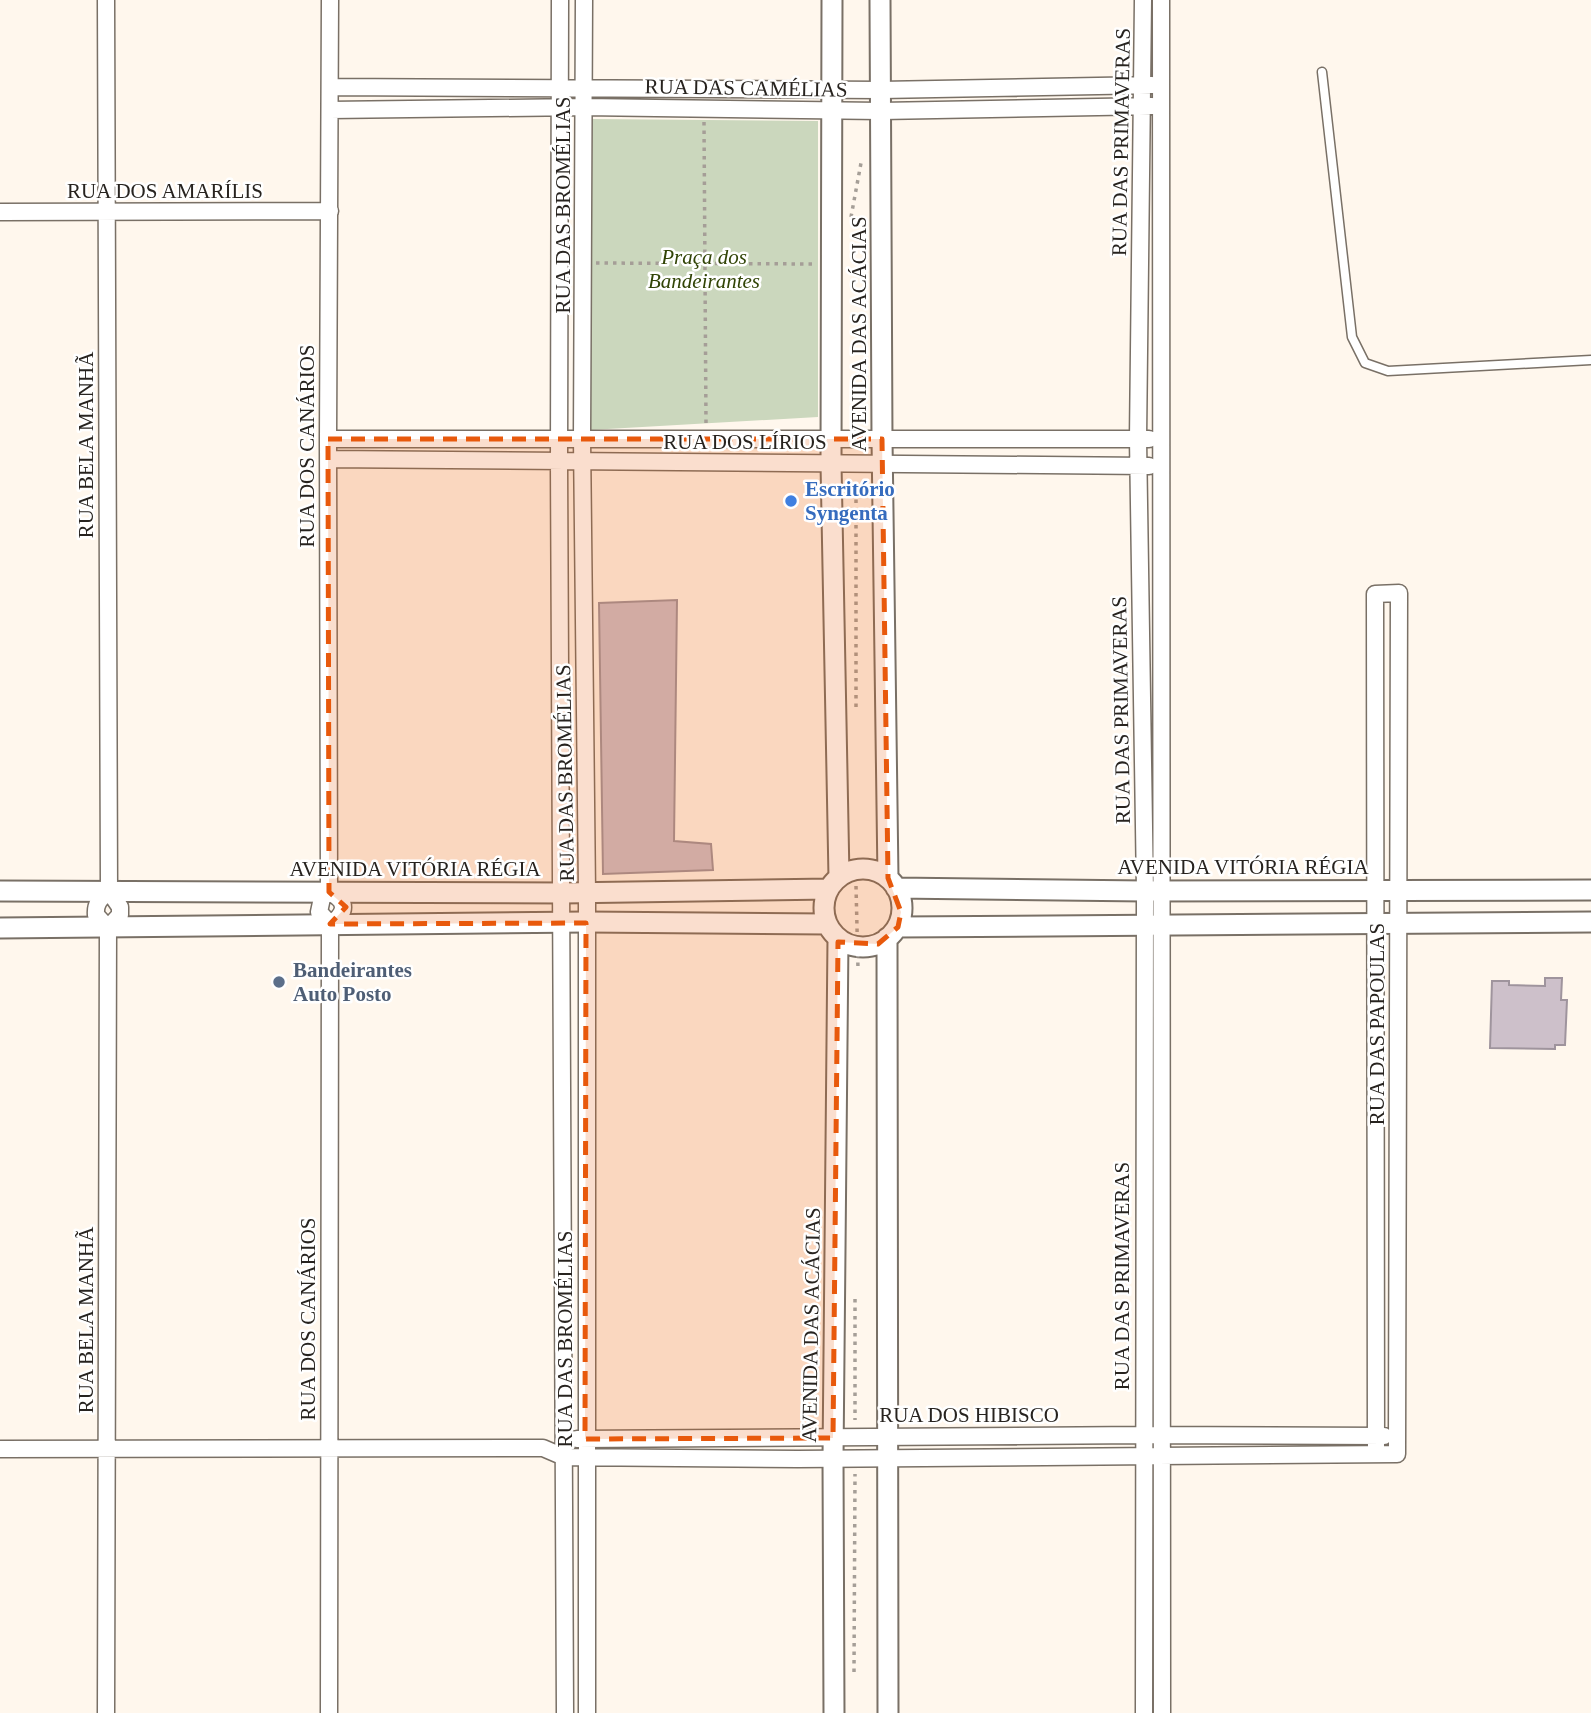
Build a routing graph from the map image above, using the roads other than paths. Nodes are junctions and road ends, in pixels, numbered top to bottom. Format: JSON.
{"nodes":[{"id":1,"x":106,"y":0,"type":"edge"},
{"id":2,"x":330,"y":0,"type":"edge"},
{"id":3,"x":560,"y":0,"type":"edge"},
{"id":4,"x":584,"y":0,"type":"edge"},
{"id":5,"x":832,"y":0,"type":"edge"},
{"id":6,"x":880,"y":0,"type":"edge"},
{"id":7,"x":1143,"y":0,"type":"edge"},
{"id":8,"x":1161,"y":0,"type":"edge"},
{"id":9,"x":1322,"y":72,"type":"dead end"},
{"id":10,"x":1143,"y":85,"type":"junction"},
{"id":11,"x":1161,"y":85,"type":"junction"},
{"id":12,"x":330,"y":87,"type":"junction"},
{"id":13,"x":560,"y":87,"type":"junction"},
{"id":14,"x":584,"y":87,"type":"junction"},
{"id":15,"x":832,"y":89,"type":"junction"},
{"id":16,"x":881,"y":90,"type":"junction"},
{"id":17,"x":1161,"y":106,"type":"junction"},
{"id":18,"x":560,"y":107,"type":"junction"},
{"id":19,"x":584,"y":107,"type":"junction"},
{"id":20,"x":1142,"y":107,"type":"junction"},
{"id":21,"x":330,"y":110,"type":"junction"},
{"id":22,"x":832,"y":110,"type":"junction"},
{"id":23,"x":881,"y":111,"type":"junction"},
{"id":24,"x":330,"y":211,"type":"junction"},
{"id":25,"x":0,"y":212,"type":"edge"},
{"id":26,"x":106,"y":212,"type":"junction"},
{"id":27,"x":1591,"y":360,"type":"edge"},
{"id":28,"x":328,"y":439,"type":"junction"},
{"id":29,"x":560,"y":439,"type":"junction"},
{"id":30,"x":582,"y":439,"type":"junction"},
{"id":31,"x":832,"y":439,"type":"junction"},
{"id":32,"x":882,"y":439,"type":"junction"},
{"id":33,"x":1138,"y":439,"type":"junction"},
{"id":34,"x":1162,"y":439,"type":"junction"},
{"id":35,"x":328,"y":459,"type":"junction"},
{"id":36,"x":559,"y":462,"type":"junction"},
{"id":37,"x":582,"y":462,"type":"junction"},
{"id":38,"x":831,"y":464,"type":"junction"},
{"id":39,"x":882,"y":464,"type":"junction"},
{"id":40,"x":1138,"y":466,"type":"junction"},
{"id":41,"x":1162,"y":466,"type":"junction"},
{"id":42,"x":834,"y":883,"type":"junction"},
{"id":43,"x":892,"y":883,"type":"junction"},
{"id":44,"x":1376,"y":889,"type":"junction"},
{"id":45,"x":1591,"y":890,"type":"edge"},
{"id":46,"x":0,"y":891,"type":"edge"},
{"id":47,"x":109,"y":891,"type":"junction"},
{"id":48,"x":1154,"y":891,"type":"junction"},
{"id":49,"x":1399,"y":891,"type":"junction"},
{"id":50,"x":329,"y":892,"type":"junction"},
{"id":51,"x":587,"y":892,"type":"junction"},
{"id":52,"x":563,"y":893,"type":"junction"},
{"id":53,"x":586,"y":922,"type":"junction"},
{"id":54,"x":1591,"y":922,"type":"edge"},
{"id":55,"x":563,"y":923,"type":"junction"},
{"id":56,"x":330,"y":924,"type":"junction"},
{"id":57,"x":1376,"y":924,"type":"junction"},
{"id":58,"x":1399,"y":924,"type":"junction"},
{"id":59,"x":1154,"y":925,"type":"junction"},
{"id":60,"x":0,"y":928,"type":"edge"},
{"id":61,"x":108,"y":928,"type":"junction"},
{"id":62,"x":832,"y":931,"type":"junction"},
{"id":63,"x":892,"y":933,"type":"junction"},
{"id":64,"x":1143,"y":1435,"type":"junction"},
{"id":65,"x":1161,"y":1435,"type":"junction"},
{"id":66,"x":886,"y":1436,"type":"junction"},
{"id":67,"x":1376,"y":1436,"type":"junction"},
{"id":68,"x":1397,"y":1436,"type":"junction"},
{"id":69,"x":833,"y":1438,"type":"junction"},
{"id":70,"x":564,"y":1439,"type":"junction"},
{"id":71,"x":586,"y":1439,"type":"junction"},
{"id":72,"x":329,"y":1448,"type":"junction"},
{"id":73,"x":543,"y":1448,"type":"junction"},
{"id":74,"x":0,"y":1449,"type":"edge"},
{"id":75,"x":106,"y":1449,"type":"junction"},
{"id":76,"x":1376,"y":1454,"type":"junction"},
{"id":77,"x":1397,"y":1454,"type":"joint"},
{"id":78,"x":1161,"y":1455,"type":"junction"},
{"id":79,"x":1144,"y":1456,"type":"junction"},
{"id":80,"x":564,"y":1457,"type":"junction"},
{"id":81,"x":586,"y":1457,"type":"junction"},
{"id":82,"x":833,"y":1458,"type":"junction"},
{"id":83,"x":887,"y":1458,"type":"junction"},
{"id":84,"x":106,"y":1713,"type":"edge"},
{"id":85,"x":329,"y":1713,"type":"edge"},
{"id":86,"x":565,"y":1713,"type":"edge"},
{"id":87,"x":587,"y":1713,"type":"edge"},
{"id":88,"x":834,"y":1713,"type":"edge"},
{"id":89,"x":888,"y":1713,"type":"edge"},
{"id":90,"x":1144,"y":1713,"type":"edge"},
{"id":91,"x":1162,"y":1713,"type":"edge"}],
"edges":[{"from":1,"to":26,"type":"street","name":"RUA BELA MANHÃ"},
{"from":2,"to":12,"type":"street","name":"RUA DOS CANÁRIOS"},
{"from":3,"to":13,"type":"street","name":"RUA DAS BROMÉLIAS"},
{"from":4,"to":14,"type":"street","name":"RUA DAS BROMÉLIAS"},
{"from":5,"to":15,"type":"street","name":"AVENIDA DAS ACÁCIAS"},
{"from":6,"to":16,"type":"street","name":"AVENIDA DAS ACÁCIAS"},
{"from":7,"to":10,"type":"street","name":"RUA DAS PRIMAVERAS"},
{"from":8,"to":11,"type":"street","name":"RUA DAS PRIMAVERAS"},
{"from":9,"to":27,"type":"lane"},
{"from":10,"to":11,"type":"street","name":"RUA DAS CAMÉLIAS"},
{"from":10,"to":16,"type":"street","name":"RUA DAS CAMÉLIAS"},
{"from":10,"to":20,"type":"street","name":"RUA DAS PRIMAVERAS"},
{"from":11,"to":17,"type":"street","name":"RUA DAS PRIMAVERAS"},
{"from":12,"to":13,"type":"street","name":"RUA DAS CAMÉLIAS"},
{"from":12,"to":21,"type":"street","name":"RUA DOS CANÁRIOS"},
{"from":13,"to":14,"type":"street","name":"RUA DAS CAMÉLIAS"},
{"from":13,"to":18,"type":"street","name":"RUA DAS BROMÉLIAS"},
{"from":14,"to":15,"type":"street","name":"RUA DAS CAMÉLIAS"},
{"from":14,"to":19,"type":"street","name":"RUA DAS BROMÉLIAS"},
{"from":15,"to":16,"type":"street","name":"RUA DAS CAMÉLIAS"},
{"from":15,"to":22,"type":"street","name":"AVENIDA DAS ACÁCIAS"},
{"from":16,"to":23,"type":"street","name":"AVENIDA DAS ACÁCIAS"},
{"from":17,"to":20,"type":"street","name":"RUA DAS CAMÉLIAS"},
{"from":17,"to":34,"type":"street","name":"RUA DAS PRIMAVERAS"},
{"from":18,"to":19,"type":"street","name":"RUA DAS CAMÉLIAS"},
{"from":18,"to":21,"type":"street","name":"RUA DAS CAMÉLIAS"},
{"from":18,"to":29,"type":"street","name":"RUA DAS BROMÉLIAS"},
{"from":19,"to":22,"type":"street","name":"RUA DAS CAMÉLIAS"},
{"from":19,"to":30,"type":"street","name":"RUA DAS BROMÉLIAS"},
{"from":20,"to":23,"type":"street","name":"RUA DAS CAMÉLIAS"},
{"from":20,"to":33,"type":"street","name":"RUA DAS PRIMAVERAS"},
{"from":21,"to":24,"type":"street","name":"RUA DOS CANÁRIOS"},
{"from":22,"to":23,"type":"street","name":"RUA DAS CAMÉLIAS"},
{"from":22,"to":31,"type":"street","name":"AVENIDA DAS ACÁCIAS"},
{"from":23,"to":32,"type":"street","name":"AVENIDA DAS ACÁCIAS"},
{"from":24,"to":26,"type":"street","name":"RUA DOS AMARÍLIS"},
{"from":24,"to":28,"type":"street","name":"RUA DOS CANÁRIOS"},
{"from":25,"to":26,"type":"street","name":"RUA DOS AMARÍLIS"},
{"from":26,"to":47,"type":"street","name":"RUA BELA MANHÃ"},
{"from":28,"to":29,"type":"street","name":"RUA DOS LÍRIOS"},
{"from":28,"to":35,"type":"street","name":"RUA DOS CANÁRIOS"},
{"from":29,"to":30,"type":"street","name":"RUA DOS LÍRIOS"},
{"from":29,"to":36,"type":"street","name":"RUA DAS BROMÉLIAS"},
{"from":30,"to":31,"type":"street","name":"RUA DOS LÍRIOS"},
{"from":30,"to":37,"type":"street","name":"RUA DAS BROMÉLIAS"},
{"from":31,"to":32,"type":"street","name":"RUA DOS LÍRIOS"},
{"from":31,"to":38,"type":"street","name":"AVENIDA DAS ACÁCIAS"},
{"from":32,"to":33,"type":"street","name":"RUA DOS LÍRIOS"},
{"from":32,"to":39,"type":"street","name":"AVENIDA DAS ACÁCIAS"},
{"from":33,"to":34,"type":"street","name":"RUA DOS LÍRIOS"},
{"from":33,"to":40,"type":"street","name":"RUA DAS PRIMAVERAS"},
{"from":34,"to":41,"type":"street","name":"RUA DAS PRIMAVERAS"},
{"from":35,"to":36,"type":"street","name":"RUA DOS LÍRIOS"},
{"from":35,"to":50,"type":"street","name":"RUA DOS CANÁRIOS"},
{"from":36,"to":37,"type":"street","name":"RUA DOS LÍRIOS"},
{"from":36,"to":52,"type":"street","name":"RUA DAS BROMÉLIAS"},
{"from":37,"to":38,"type":"street","name":"RUA DOS LÍRIOS"},
{"from":37,"to":51,"type":"street","name":"RUA DAS BROMÉLIAS"},
{"from":38,"to":39,"type":"street","name":"RUA DOS LÍRIOS"},
{"from":38,"to":42,"type":"street","name":"AVENIDA DAS ACÁCIAS"},
{"from":39,"to":40,"type":"street","name":"RUA DOS LÍRIOS"},
{"from":39,"to":43,"type":"street","name":"AVENIDA DAS ACÁCIAS"},
{"from":40,"to":41,"type":"street","name":"RUA DOS LÍRIOS"},
{"from":40,"to":48,"type":"street","name":"RUA DAS PRIMAVERAS"},
{"from":41,"to":48,"type":"street","name":"RUA DAS PRIMAVERAS"},
{"from":42,"to":43,"type":"street"},
{"from":42,"to":51,"type":"street","name":"AVENIDA VITÓRIA RÉGIA"},
{"from":42,"to":62,"type":"street"},
{"from":43,"to":48,"type":"street","name":"AVENIDA VITÓRIA RÉGIA"},
{"from":43,"to":63,"type":"street"},
{"from":44,"to":48,"type":"street","name":"AVENIDA VITÓRIA RÉGIA"},
{"from":44,"to":49,"type":"street","name":"AVENIDA VITÓRIA RÉGIA"},
{"from":44,"to":49,"type":"street","name":"RUA DAS PAPOULAS"},
{"from":44,"to":57,"type":"street","name":"RUA DAS PAPOULAS"},
{"from":45,"to":49,"type":"street","name":"AVENIDA VITÓRIA RÉGIA"},
{"from":46,"to":47,"type":"street","name":"AVENIDA VITÓRIA RÉGIA"},
{"from":47,"to":50,"type":"street","name":"AVENIDA VITÓRIA RÉGIA"},
{"from":47,"to":61,"type":"street","name":"RUA BELA MANHÃ"},
{"from":48,"to":59,"type":"street","name":"RUA DAS PRIMAVERAS"},
{"from":49,"to":58,"type":"street","name":"RUA DAS PAPOULAS"},
{"from":50,"to":52,"type":"street","name":"AVENIDA VITÓRIA RÉGIA"},
{"from":50,"to":56,"type":"street","name":"RUA DOS CANÁRIOS"},
{"from":51,"to":52,"type":"street","name":"AVENIDA VITÓRIA RÉGIA"},
{"from":51,"to":53,"type":"street","name":"RUA DAS BROMÉLIAS"},
{"from":52,"to":55,"type":"street","name":"RUA DAS BROMÉLIAS"},
{"from":53,"to":55,"type":"street"},
{"from":53,"to":62,"type":"street"},
{"from":53,"to":71,"type":"street","name":"RUA DAS BROMÉLIAS"},
{"from":54,"to":58,"type":"street"},
{"from":55,"to":56,"type":"street"},
{"from":55,"to":70,"type":"street","name":"RUA DAS BROMÉLIAS"},
{"from":56,"to":61,"type":"street"},
{"from":56,"to":72,"type":"street","name":"RUA DOS CANÁRIOS"},
{"from":57,"to":58,"type":"street"},
{"from":57,"to":59,"type":"street"},
{"from":57,"to":67,"type":"street","name":"RUA DAS PAPOULAS"},
{"from":58,"to":68,"type":"street","name":"RUA DAS PAPOULAS"},
{"from":59,"to":63,"type":"street"},
{"from":59,"to":64,"type":"street","name":"RUA DAS PRIMAVERAS"},
{"from":59,"to":65,"type":"street","name":"RUA DAS PRIMAVERAS"},
{"from":60,"to":61,"type":"street"},
{"from":61,"to":75,"type":"street","name":"RUA BELA MANHÃ"},
{"from":62,"to":63,"type":"street"},
{"from":62,"to":69,"type":"street","name":"AVENIDA DAS ACÁCIAS"},
{"from":63,"to":66,"type":"street"},
{"from":64,"to":65,"type":"street","name":"RUA DOS HIBISCO"},
{"from":64,"to":66,"type":"street","name":"RUA DOS HIBISCO"},
{"from":64,"to":79,"type":"street","name":"RUA DAS PRIMAVERAS"},
{"from":65,"to":67,"type":"street","name":"RUA DOS HIBISCO"},
{"from":65,"to":78,"type":"street","name":"RUA DAS PRIMAVERAS"},
{"from":66,"to":69,"type":"street","name":"RUA DOS HIBISCO"},
{"from":66,"to":83,"type":"street"},
{"from":67,"to":68,"type":"street","name":"RUA DOS HIBISCO"},
{"from":67,"to":76,"type":"street","name":"RUA DAS PAPOULAS"},
{"from":68,"to":77,"type":"street","name":"RUA DAS PAPOULAS"},
{"from":69,"to":71,"type":"street","name":"RUA DOS HIBISCO"},
{"from":69,"to":82,"type":"street","name":"AVENIDA DAS ACÁCIAS"},
{"from":70,"to":71,"type":"street","name":"RUA DOS HIBISCO"},
{"from":70,"to":73,"type":"street","name":"RUA DOS HIBISCO"},
{"from":70,"to":80,"type":"street","name":"RUA DAS BROMÉLIAS"},
{"from":71,"to":81,"type":"street","name":"RUA DAS BROMÉLIAS"},
{"from":72,"to":73,"type":"street","name":"RUA DOS HIBISCO"},
{"from":72,"to":75,"type":"street","name":"RUA DOS HIBISCO"},
{"from":72,"to":85,"type":"street","name":"RUA DOS CANÁRIOS"},
{"from":73,"to":80,"type":"street","name":"RUA DOS HIBISCO"},
{"from":74,"to":75,"type":"street","name":"RUA DOS HIBISCO"},
{"from":75,"to":84,"type":"street","name":"RUA BELA MANHÃ"},
{"from":76,"to":77,"type":"street","name":"RUA DOS HIBISCO"},
{"from":76,"to":78,"type":"street","name":"RUA DOS HIBISCO"},
{"from":78,"to":79,"type":"street","name":"RUA DOS HIBISCO"},
{"from":78,"to":91,"type":"street","name":"RUA DAS PRIMAVERAS"},
{"from":79,"to":83,"type":"street","name":"RUA DOS HIBISCO"},
{"from":79,"to":90,"type":"street","name":"RUA DAS PRIMAVERAS"},
{"from":80,"to":81,"type":"street","name":"RUA DOS HIBISCO"},
{"from":80,"to":86,"type":"street","name":"RUA DAS BROMÉLIAS"},
{"from":81,"to":82,"type":"street","name":"RUA DOS HIBISCO"},
{"from":81,"to":87,"type":"street","name":"RUA DAS BROMÉLIAS"},
{"from":82,"to":83,"type":"street","name":"RUA DOS HIBISCO"},
{"from":82,"to":88,"type":"street","name":"AVENIDA DAS ACÁCIAS"},
{"from":83,"to":89,"type":"street"}]}
